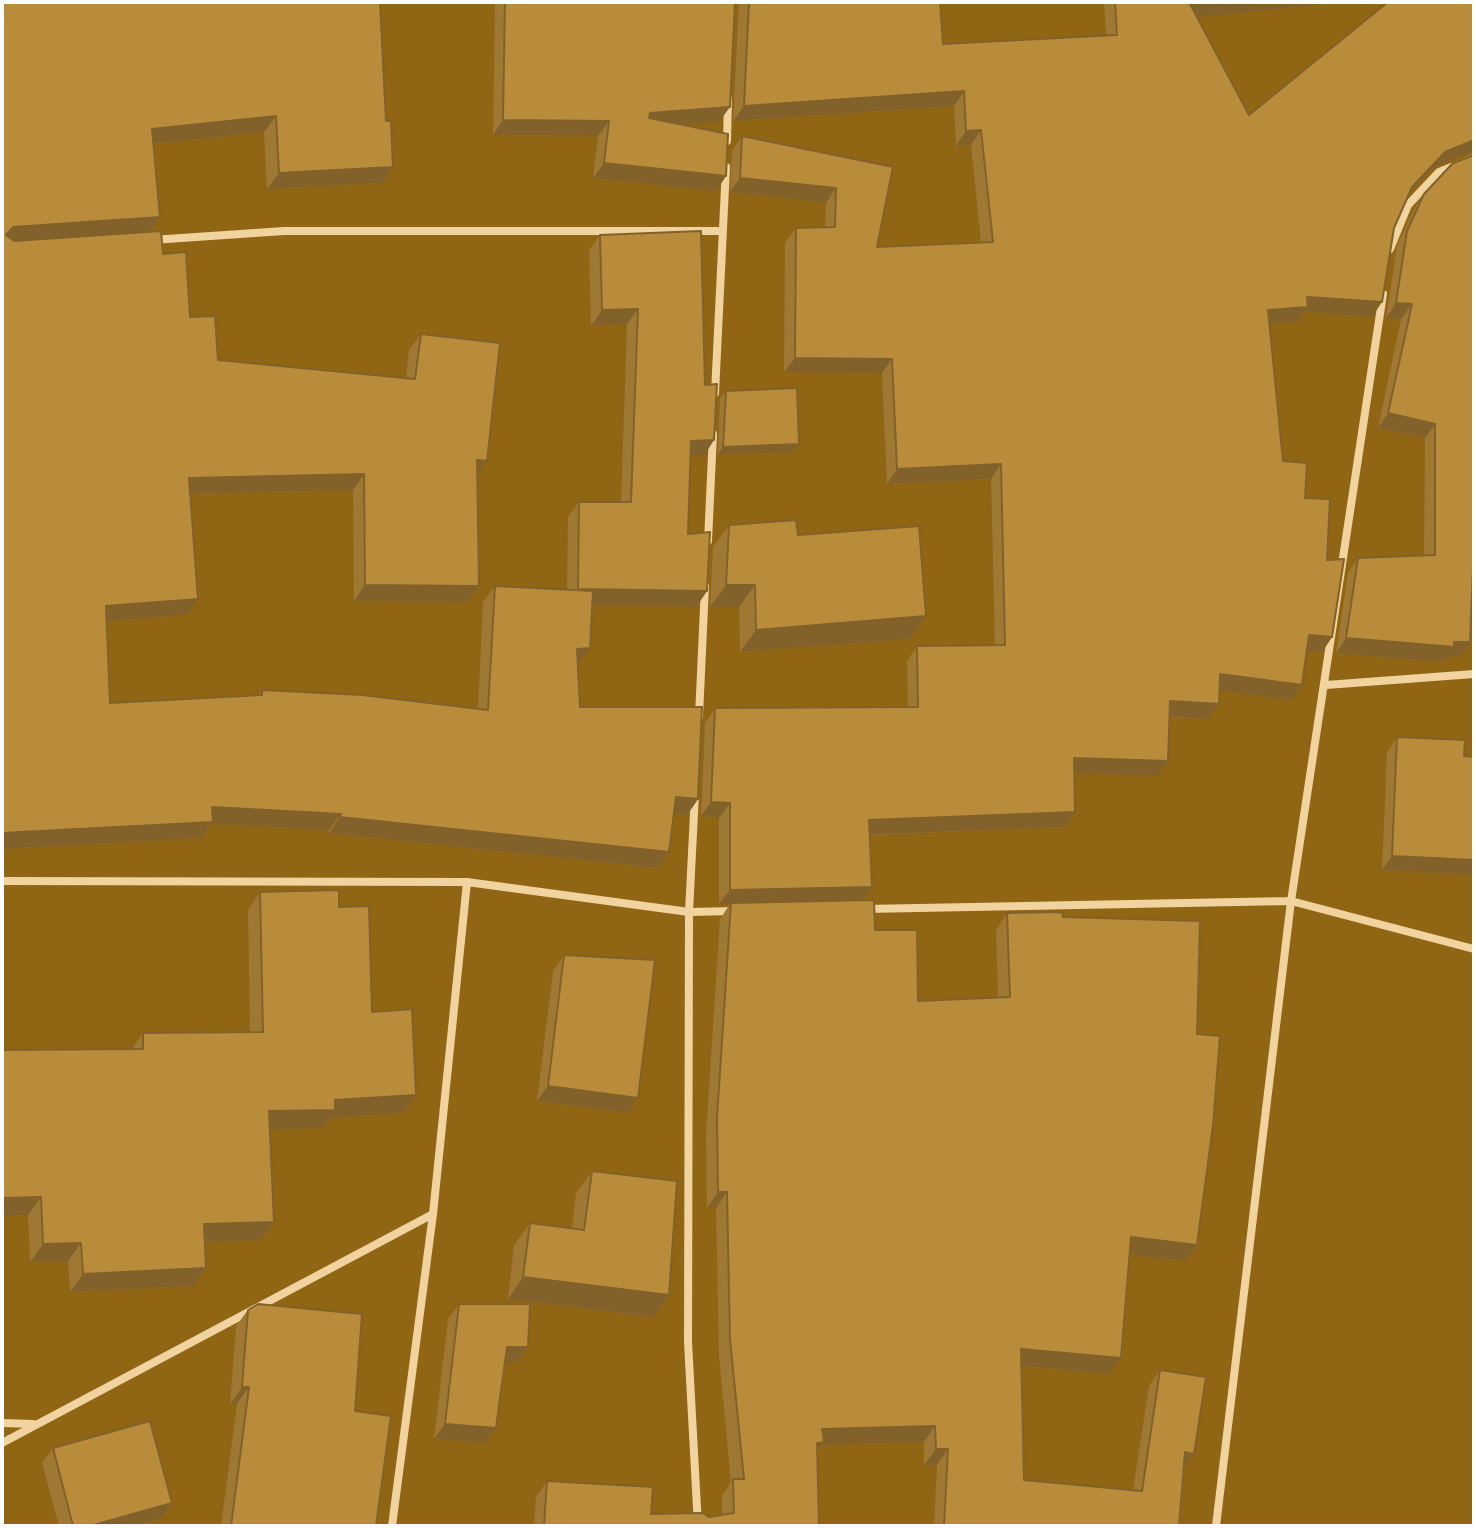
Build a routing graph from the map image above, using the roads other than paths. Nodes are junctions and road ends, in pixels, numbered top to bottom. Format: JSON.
{"nodes":[{"id":1,"x":728,"y":93,"type":"edge"},
{"id":2,"x":1474,"y":158,"type":"edge"},
{"id":3,"x":723,"y":231,"type":"junction"},
{"id":4,"x":143,"y":241,"type":"edge"},
{"id":5,"x":1388,"y":259,"type":"edge"},
{"id":6,"x":1386,"y":275,"type":"edge"},
{"id":7,"x":714,"y":405,"type":"edge"},
{"id":8,"x":714,"y":421,"type":"edge"},
{"id":9,"x":707,"y":547,"type":"edge"},
{"id":10,"x":706,"y":579,"type":"edge"},
{"id":11,"x":1474,"y":674,"type":"edge"},
{"id":12,"x":1326,"y":685,"type":"junction"},
{"id":13,"x":698,"y":722,"type":"edge"},
{"id":14,"x":695,"y":785,"type":"edge"},
{"id":15,"x":2,"y":881,"type":"edge"},
{"id":16,"x":467,"y":882,"type":"junction"},
{"id":17,"x":1291,"y":901,"type":"junction"},
{"id":18,"x":847,"y":909,"type":"edge"},
{"id":19,"x":752,"y":911,"type":"edge"},
{"id":20,"x":689,"y":912,"type":"junction"},
{"id":21,"x":1474,"y":949,"type":"edge"},
{"id":22,"x":433,"y":1214,"type":"junction"},
{"id":23,"x":2,"y":1423,"type":"edge"},
{"id":24,"x":36,"y":1424,"type":"junction"},
{"id":25,"x":2,"y":1443,"type":"edge"},
{"id":26,"x":392,"y":1526,"type":"edge"},
{"id":27,"x":698,"y":1526,"type":"edge"},
{"id":28,"x":1216,"y":1526,"type":"edge"}],
"edges":[{"from":1,"to":3,"type":"street"},
{"from":2,"to":5,"type":"street"},
{"from":3,"to":4,"type":"street"},
{"from":3,"to":7,"type":"street"},
{"from":6,"to":12,"type":"street"},
{"from":8,"to":9,"type":"street"},
{"from":10,"to":13,"type":"street"},
{"from":11,"to":12,"type":"street"},
{"from":12,"to":17,"type":"street"},
{"from":14,"to":20,"type":"street"},
{"from":15,"to":16,"type":"street"},
{"from":16,"to":20,"type":"street"},
{"from":16,"to":22,"type":"street"},
{"from":17,"to":18,"type":"street"},
{"from":17,"to":21,"type":"street"},
{"from":17,"to":28,"type":"street"},
{"from":19,"to":20,"type":"street"},
{"from":20,"to":27,"type":"street"},
{"from":22,"to":24,"type":"street"},
{"from":22,"to":26,"type":"street"},
{"from":23,"to":24,"type":"street"},
{"from":24,"to":25,"type":"street"}]}
